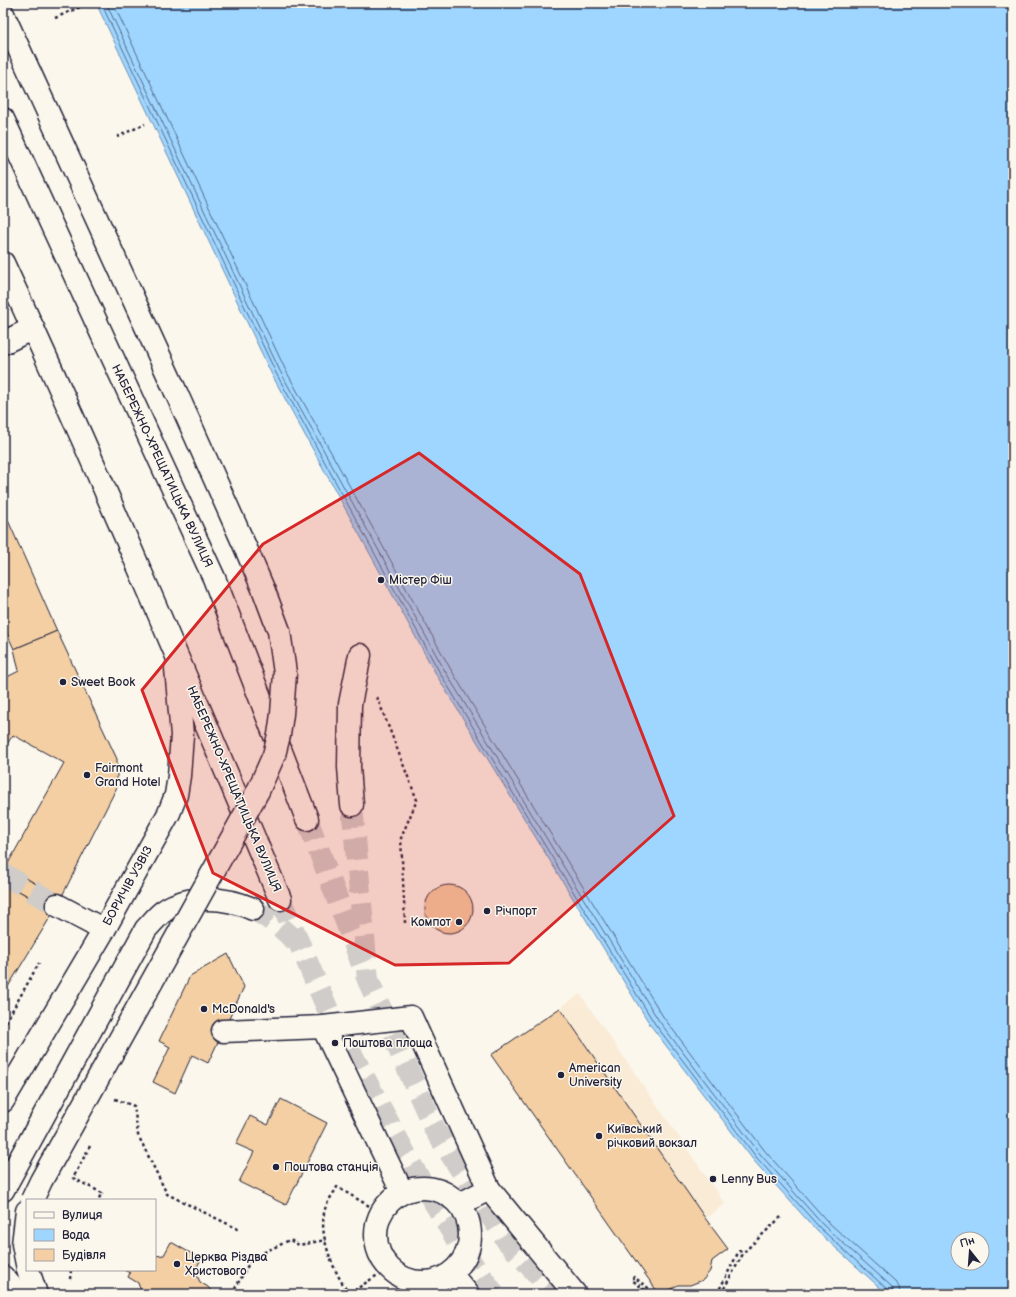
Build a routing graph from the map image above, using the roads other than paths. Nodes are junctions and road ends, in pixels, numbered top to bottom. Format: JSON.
{"nodes":[{"id":1,"x":3,"y":14,"type":"edge"},
{"id":2,"x":3,"y":119,"type":"edge"},
{"id":3,"x":3,"y":262,"type":"edge"},
{"id":4,"x":33,"y":328,"type":"junction"},
{"id":5,"x":3,"y":342,"type":"edge"},
{"id":6,"x":175,"y":649,"type":"junction"},
{"id":7,"x":360,"y":655,"type":"dead end"},
{"id":8,"x":352,"y":805,"type":"tunnel mouth"},
{"id":9,"x":307,"y":819,"type":"tunnel mouth"},
{"id":10,"x":280,"y":899,"type":"tunnel mouth"},
{"id":11,"x":57,"y":905,"type":"tunnel mouth"},
{"id":12,"x":253,"y":908,"type":"tunnel mouth"},
{"id":13,"x":104,"y":930,"type":"junction"},
{"id":14,"x":323,"y":1027,"type":"junction"},
{"id":15,"x":223,"y":1031,"type":"dead end"},
{"id":16,"x":3,"y":1101,"type":"edge"},
{"id":17,"x":490,"y":1188,"type":"junction"},
{"id":18,"x":3,"y":1190,"type":"edge"},
{"id":19,"x":402,"y":1192,"type":"junction"},
{"id":20,"x":32,"y":1199,"type":"edge"},
{"id":21,"x":460,"y":1204,"type":"junction"},
{"id":22,"x":26,"y":1232,"type":"edge"},
{"id":23,"x":25,"y":1254,"type":"edge"},
{"id":24,"x":28,"y":1271,"type":"edge"},
{"id":25,"x":451,"y":1274,"type":"junction"},
{"id":26,"x":3,"y":1277,"type":"edge"},
{"id":27,"x":18,"y":1294,"type":"edge"},
{"id":28,"x":36,"y":1294,"type":"edge"},
{"id":29,"x":468,"y":1294,"type":"edge"},
{"id":30,"x":574,"y":1294,"type":"edge"}],
"edges":[{"from":1,"to":20,"type":"main road","bridge":true},
{"from":2,"to":9,"type":"main road","name":"НАБЕРЕЖНО-ХРЕЩАТИЦЬКА ВУЛИЦЯ"},
{"from":3,"to":4,"type":"main road","name":"НАБЕРЕЖНО-ХРЕЩАТИЦЬКА ВУЛИЦЯ"},
{"from":4,"to":5,"type":"main road"},
{"from":4,"to":6,"type":"main road","name":"НАБЕРЕЖНО-ХРЕЩАТИЦЬКА ВУЛИЦЯ"},
{"from":6,"to":10,"type":"main road","name":"НАБЕРЕЖНО-ХРЕЩАТИЦЬКА ВУЛИЦЯ"},
{"from":6,"to":13,"type":"main road","name":"БОРИЧІВ УЗВІЗ"},
{"from":7,"to":8,"type":"main road"},
{"from":11,"to":13,"type":"main road"},
{"from":12,"to":18,"type":"main road"},
{"from":13,"to":16,"type":"main road","name":"БОРИЧІВ УЗВІЗ"},
{"from":14,"to":15,"type":"main road"},
{"from":14,"to":17,"type":"main road"},
{"from":14,"to":19,"type":"main road"},
{"from":17,"to":21,"type":"main road"},
{"from":17,"to":30,"type":"main road"},
{"from":19,"to":21,"type":"main road"},
{"from":19,"to":25,"type":"main road"},
{"from":21,"to":25,"type":"main road"},
{"from":22,"to":23,"type":"main road"},
{"from":24,"to":28,"type":"main road"},
{"from":25,"to":29,"type":"main road"},
{"from":26,"to":27,"type":"main road"}]}
